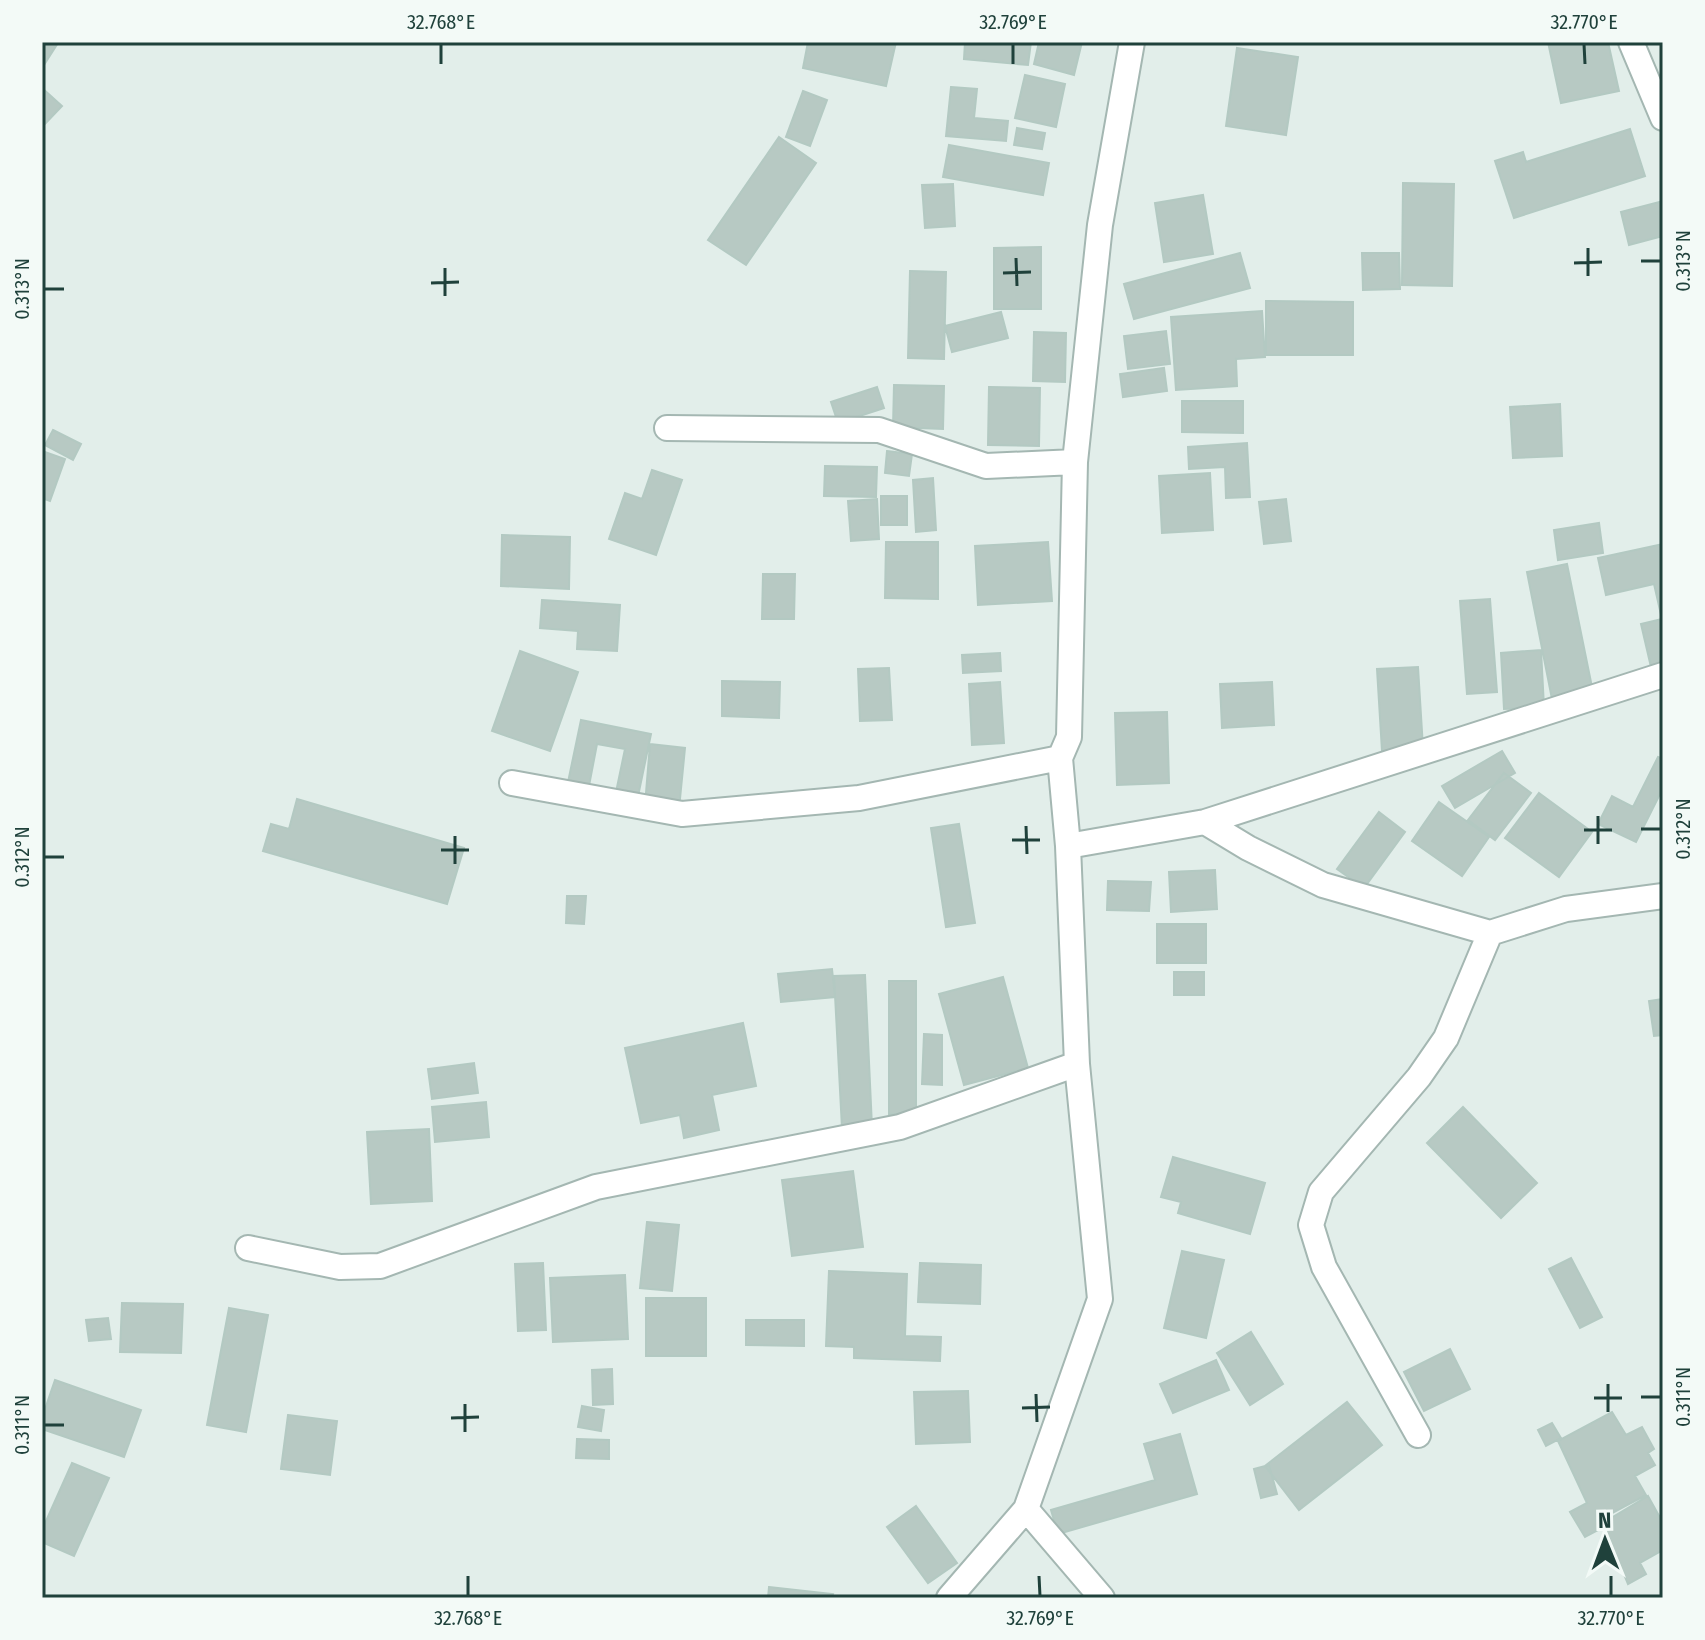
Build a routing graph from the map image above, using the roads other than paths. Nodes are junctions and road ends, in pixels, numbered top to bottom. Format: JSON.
{"nodes":[{"id":1,"x":1132,"y":42,"type":"edge"},
{"id":2,"x":1631,"y":42,"type":"edge"},
{"id":3,"x":1663,"y":118,"type":"edge"},
{"id":4,"x":667,"y":428,"type":"dead end"},
{"id":5,"x":1075,"y":462,"type":"junction"},
{"id":6,"x":1663,"y":675,"type":"edge"},
{"id":7,"x":1060,"y":758,"type":"junction"},
{"id":8,"x":512,"y":783,"type":"dead end"},
{"id":9,"x":1205,"y":822,"type":"junction"},
{"id":10,"x":1068,"y":846,"type":"junction"},
{"id":11,"x":1663,"y":896,"type":"edge"},
{"id":12,"x":1490,"y":933,"type":"junction"},
{"id":13,"x":1077,"y":1064,"type":"junction"},
{"id":14,"x":248,"y":1248,"type":"dead end"},
{"id":15,"x":1418,"y":1435,"type":"dead end"},
{"id":16,"x":1026,"y":1509,"type":"junction"},
{"id":17,"x":949,"y":1598,"type":"edge"},
{"id":18,"x":1102,"y":1598,"type":"edge"}],
"edges":[{"from":1,"to":5,"type":"street"},
{"from":2,"to":3,"type":"street"},
{"from":4,"to":5,"type":"street"},
{"from":5,"to":7,"type":"street"},
{"from":6,"to":9,"type":"street"},
{"from":7,"to":8,"type":"street"},
{"from":7,"to":10,"type":"street"},
{"from":9,"to":10,"type":"street"},
{"from":9,"to":12,"type":"street"},
{"from":10,"to":13,"type":"street"},
{"from":11,"to":12,"type":"street"},
{"from":12,"to":15,"type":"street"},
{"from":13,"to":14,"type":"street"},
{"from":13,"to":16,"type":"street"},
{"from":16,"to":17,"type":"street"},
{"from":16,"to":18,"type":"street"}]}
